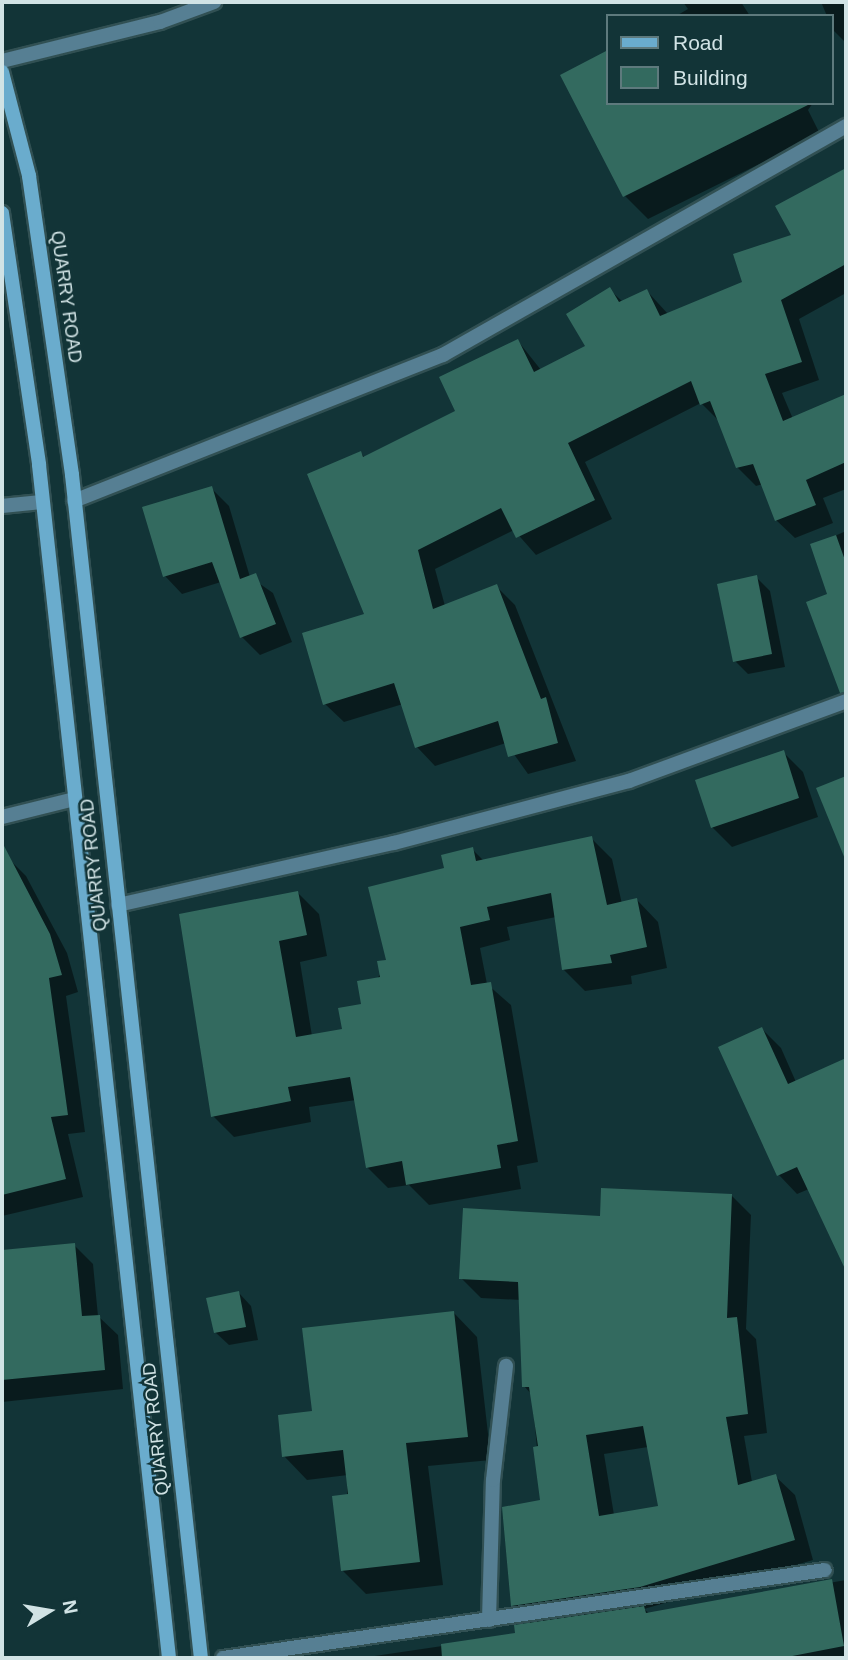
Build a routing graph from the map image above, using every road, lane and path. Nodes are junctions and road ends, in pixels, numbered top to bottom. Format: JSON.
{"nodes":[{"id":1,"x":214,"y":2,"type":"edge"},
{"id":2,"x":2,"y":61,"type":"edge"},
{"id":3,"x":2,"y":72,"type":"edge"},
{"id":4,"x":846,"y":126,"type":"edge"},
{"id":5,"x":2,"y":213,"type":"edge"},
{"id":6,"x":74,"y":501,"type":"junction"},
{"id":7,"x":42,"y":502,"type":"junction"},
{"id":8,"x":2,"y":506,"type":"edge"},
{"id":9,"x":846,"y":701,"type":"edge"},
{"id":10,"x":75,"y":799,"type":"junction"},
{"id":11,"x":2,"y":817,"type":"edge"},
{"id":12,"x":118,"y":905,"type":"junction"},
{"id":13,"x":506,"y":1366,"type":"dead end"},
{"id":14,"x":825,"y":1570,"type":"dead end"},
{"id":15,"x":489,"y":1620,"type":"junction"},
{"id":16,"x":169,"y":1658,"type":"edge"},
{"id":17,"x":201,"y":1658,"type":"edge"},
{"id":18,"x":223,"y":1658,"type":"edge"}],
"edges":[{"from":1,"to":2,"type":"street"},
{"from":3,"to":6,"type":"main road","name":"QUARRY ROAD"},
{"from":4,"to":6,"type":"street"},
{"from":5,"to":7,"type":"main road","name":"QUARRY ROAD"},
{"from":6,"to":12,"type":"main road","name":"QUARRY ROAD"},
{"from":7,"to":8,"type":"street"},
{"from":7,"to":10,"type":"main road","name":"QUARRY ROAD"},
{"from":9,"to":12,"type":"street"},
{"from":10,"to":11,"type":"street"},
{"from":10,"to":16,"type":"main road","name":"QUARRY ROAD"},
{"from":12,"to":17,"type":"main road","name":"QUARRY ROAD"},
{"from":13,"to":15,"type":"street"},
{"from":14,"to":15,"type":"street"},
{"from":15,"to":18,"type":"street"}]}
